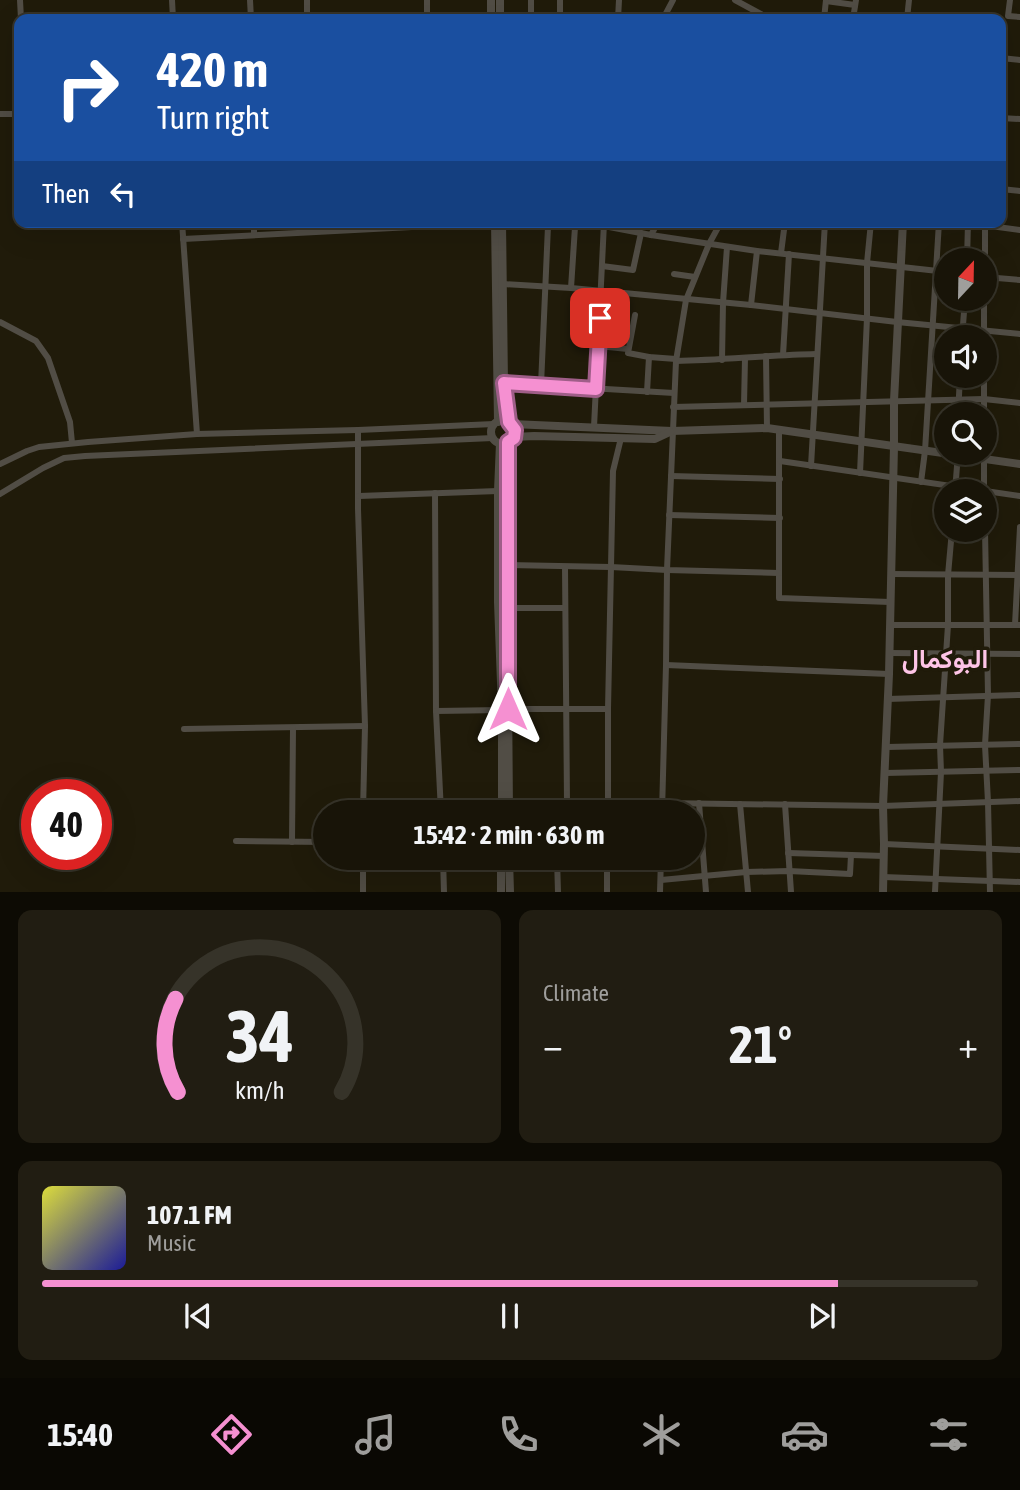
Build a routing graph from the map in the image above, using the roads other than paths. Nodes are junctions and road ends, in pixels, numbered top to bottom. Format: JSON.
{"nodes":[{"id":1,"x":735,"y":0,"type":"edge"},
{"id":2,"x":826,"y":0,"type":"edge"},
{"id":3,"x":1010,"y":0,"type":"edge"},
{"id":4,"x":855,"y":2,"type":"edge"},
{"id":5,"x":759,"y":14,"type":"edge"},
{"id":6,"x":1020,"y":17,"type":"edge"},
{"id":7,"x":183,"y":228,"type":"edge"},
{"id":8,"x":254,"y":228,"type":"edge"},
{"id":9,"x":367,"y":228,"type":"edge"},
{"id":10,"x":498,"y":228,"type":"edge"},
{"id":11,"x":498,"y":228,"type":"edge"},
{"id":12,"x":548,"y":228,"type":"edge"},
{"id":13,"x":575,"y":228,"type":"edge"},
{"id":14,"x":604,"y":228,"type":"edge"},
{"id":15,"x":620,"y":228,"type":"edge"},
{"id":16,"x":655,"y":228,"type":"edge"},
{"id":17,"x":718,"y":228,"type":"edge"},
{"id":18,"x":785,"y":228,"type":"edge"},
{"id":19,"x":824,"y":228,"type":"edge"},
{"id":20,"x":870,"y":228,"type":"edge"},
{"id":21,"x":903,"y":228,"type":"edge"},
{"id":22,"x":939,"y":228,"type":"edge"},
{"id":23,"x":966,"y":228,"type":"edge"},
{"id":24,"x":985,"y":228,"type":"edge"},
{"id":25,"x":641,"y":233,"type":"junction"},
{"id":26,"x":254,"y":235,"type":"junction"},
{"id":27,"x":651,"y":235,"type":"junction"},
{"id":28,"x":183,"y":239,"type":"junction"},
{"id":29,"x":709,"y":244,"type":"junction"},
{"id":30,"x":727,"y":247,"type":"junction"},
{"id":31,"x":937,"y":248,"type":"edge"},
{"id":32,"x":967,"y":248,"type":"edge"},
{"id":33,"x":985,"y":248,"type":"edge"},
{"id":34,"x":757,"y":251,"type":"junction"},
{"id":35,"x":785,"y":254,"type":"junction"},
{"id":36,"x":822,"y":258,"type":"junction"},
{"id":37,"x":867,"y":263,"type":"junction"},
{"id":38,"x":602,"y":267,"type":"junction"},
{"id":39,"x":900,"y":267,"type":"junction"},
{"id":40,"x":934,"y":271,"type":"edge"},
{"id":41,"x":674,"y":274,"type":"dead end"},
{"id":42,"x":695,"y":277,"type":"junction"},
{"id":43,"x":998,"y":278,"type":"edge"},
{"id":44,"x":1020,"y":281,"type":"edge"},
{"id":45,"x":503,"y":284,"type":"junction"},
{"id":46,"x":545,"y":286,"type":"junction"},
{"id":47,"x":571,"y":288,"type":"junction"},
{"id":48,"x":601,"y":291,"type":"junction"},
{"id":49,"x":934,"y":298,"type":"edge"},
{"id":50,"x":686,"y":300,"type":"junction"},
{"id":51,"x":723,"y":303,"type":"junction"},
{"id":52,"x":751,"y":305,"type":"junction"},
{"id":53,"x":785,"y":309,"type":"junction"},
{"id":54,"x":820,"y":313,"type":"junction"},
{"id":55,"x":635,"y":315,"type":"dead end"},
{"id":56,"x":867,"y":318,"type":"junction"},
{"id":57,"x":0,"y":322,"type":"edge"},
{"id":58,"x":897,"y":322,"type":"junction"},
{"id":59,"x":932,"y":325,"type":"junction"},
{"id":60,"x":997,"y":334,"type":"edge"},
{"id":61,"x":1020,"y":334,"type":"edge"},
{"id":62,"x":598,"y":346,"type":"junction"},
{"id":63,"x":628,"y":349,"type":"junction"},
{"id":64,"x":816,"y":354,"type":"junction"},
{"id":65,"x":782,"y":355,"type":"junction"},
{"id":66,"x":766,"y":356,"type":"junction"},
{"id":67,"x":649,"y":357,"type":"junction"},
{"id":68,"x":744,"y":358,"type":"junction"},
{"id":69,"x":722,"y":359,"type":"junction"},
{"id":70,"x":676,"y":360,"type":"junction"},
{"id":71,"x":504,"y":383,"type":"junction"},
{"id":72,"x":541,"y":385,"type":"junction"},
{"id":73,"x":959,"y":388,"type":"edge"},
{"id":74,"x":984,"y":388,"type":"edge"},
{"id":75,"x":596,"y":389,"type":"junction"},
{"id":76,"x":647,"y":392,"type":"junction"},
{"id":77,"x":674,"y":393,"type":"junction"},
{"id":78,"x":984,"y":399,"type":"junction"},
{"id":79,"x":958,"y":400,"type":"junction"},
{"id":80,"x":894,"y":401,"type":"junction"},
{"id":81,"x":928,"y":401,"type":"junction"},
{"id":82,"x":863,"y":402,"type":"junction"},
{"id":83,"x":814,"y":403,"type":"junction"},
{"id":84,"x":1020,"y":403,"type":"edge"},
{"id":85,"x":767,"y":404,"type":"junction"},
{"id":86,"x":744,"y":405,"type":"junction"},
{"id":87,"x":673,"y":407,"type":"junction"},
{"id":88,"x":496,"y":423,"type":"junction"},
{"id":89,"x":510,"y":423,"type":"junction"},
{"id":90,"x":594,"y":427,"type":"junction"},
{"id":91,"x":767,"y":428,"type":"junction"},
{"id":92,"x":358,"y":430,"type":"junction"},
{"id":93,"x":779,"y":430,"type":"junction"},
{"id":94,"x":672,"y":431,"type":"junction"},
{"id":95,"x":197,"y":434,"type":"junction"},
{"id":96,"x":812,"y":435,"type":"junction"},
{"id":97,"x":621,"y":438,"type":"junction"},
{"id":98,"x":504,"y":440,"type":"junction"},
{"id":99,"x":862,"y":442,"type":"junction"},
{"id":100,"x":72,"y":443,"type":"junction"},
{"id":101,"x":358,"y":443,"type":"junction"},
{"id":102,"x":894,"y":446,"type":"junction"},
{"id":103,"x":925,"y":451,"type":"junction"},
{"id":104,"x":934,"y":452,"type":"edge"},
{"id":105,"x":997,"y":459,"type":"edge"},
{"id":106,"x":780,"y":461,"type":"junction"},
{"id":107,"x":0,"y":464,"type":"edge"},
{"id":108,"x":1020,"y":464,"type":"edge"},
{"id":109,"x":811,"y":466,"type":"junction"},
{"id":110,"x":860,"y":473,"type":"junction"},
{"id":111,"x":671,"y":476,"type":"junction"},
{"id":112,"x":894,"y":478,"type":"junction"},
{"id":113,"x":780,"y":479,"type":"junction"},
{"id":114,"x":921,"y":482,"type":"junction"},
{"id":115,"x":934,"y":485,"type":"edge"},
{"id":116,"x":498,"y":491,"type":"junction"},
{"id":117,"x":435,"y":493,"type":"junction"},
{"id":118,"x":997,"y":493,"type":"edge"},
{"id":119,"x":0,"y":494,"type":"edge"},
{"id":120,"x":359,"y":496,"type":"junction"},
{"id":121,"x":1020,"y":496,"type":"edge"},
{"id":122,"x":669,"y":515,"type":"junction"},
{"id":123,"x":780,"y":518,"type":"junction"},
{"id":124,"x":1020,"y":527,"type":"edge"},
{"id":125,"x":951,"y":542,"type":"edge"},
{"id":126,"x":985,"y":542,"type":"edge"},
{"id":127,"x":507,"y":565,"type":"junction"},
{"id":128,"x":565,"y":567,"type":"junction"},
{"id":129,"x":611,"y":567,"type":"junction"},
{"id":130,"x":667,"y":570,"type":"junction"},
{"id":131,"x":779,"y":573,"type":"junction"},
{"id":132,"x":891,"y":574,"type":"junction"},
{"id":133,"x":948,"y":575,"type":"junction"},
{"id":134,"x":986,"y":575,"type":"junction"},
{"id":135,"x":1019,"y":575,"type":"edge"},
{"id":136,"x":890,"y":602,"type":"junction"},
{"id":137,"x":508,"y":608,"type":"junction"},
{"id":138,"x":564,"y":608,"type":"junction"},
{"id":139,"x":890,"y":625,"type":"junction"},
{"id":140,"x":948,"y":625,"type":"junction"},
{"id":141,"x":987,"y":625,"type":"junction"},
{"id":142,"x":1018,"y":625,"type":"edge"},
{"id":143,"x":889,"y":653,"type":"junction"},
{"id":144,"x":945,"y":653,"type":"junction"},
{"id":145,"x":988,"y":654,"type":"junction"},
{"id":146,"x":1020,"y":654,"type":"edge"},
{"id":147,"x":666,"y":665,"type":"junction"},
{"id":148,"x":889,"y":674,"type":"junction"},
{"id":149,"x":988,"y":695,"type":"junction"},
{"id":150,"x":1020,"y":695,"type":"edge"},
{"id":151,"x":943,"y":697,"type":"junction"},
{"id":152,"x":887,"y":699,"type":"junction"},
{"id":153,"x":566,"y":708,"type":"junction"},
{"id":154,"x":505,"y":709,"type":"junction"},
{"id":155,"x":608,"y":709,"type":"junction"},
{"id":156,"x":436,"y":711,"type":"junction"},
{"id":157,"x":365,"y":726,"type":"junction"},
{"id":158,"x":293,"y":727,"type":"junction"},
{"id":159,"x":184,"y":729,"type":"dead end"},
{"id":160,"x":1020,"y":744,"type":"edge"},
{"id":161,"x":940,"y":745,"type":"junction"},
{"id":162,"x":985,"y":745,"type":"junction"},
{"id":163,"x":887,"y":747,"type":"junction"},
{"id":164,"x":1020,"y":770,"type":"edge"},
{"id":165,"x":987,"y":771,"type":"junction"},
{"id":166,"x":941,"y":772,"type":"junction"},
{"id":167,"x":885,"y":773,"type":"junction"},
{"id":168,"x":363,"y":800,"type":"edge"},
{"id":169,"x":440,"y":800,"type":"edge"},
{"id":170,"x":502,"y":800,"type":"edge"},
{"id":171,"x":508,"y":800,"type":"edge"},
{"id":172,"x":566,"y":800,"type":"edge"},
{"id":173,"x":608,"y":800,"type":"edge"},
{"id":174,"x":663,"y":800,"type":"edge"},
{"id":175,"x":1020,"y":801,"type":"edge"},
{"id":176,"x":988,"y":802,"type":"junction"},
{"id":177,"x":705,"y":803,"type":"edge"},
{"id":178,"x":740,"y":804,"type":"junction"},
{"id":179,"x":785,"y":804,"type":"junction"},
{"id":180,"x":940,"y":804,"type":"junction"},
{"id":181,"x":883,"y":806,"type":"junction"},
{"id":182,"x":236,"y":841,"type":"dead end"},
{"id":183,"x":292,"y":842,"type":"junction"},
{"id":184,"x":313,"y":842,"type":"edge"},
{"id":185,"x":884,"y":844,"type":"junction"},
{"id":186,"x":936,"y":846,"type":"junction"},
{"id":187,"x":989,"y":849,"type":"junction"},
{"id":188,"x":1020,"y":850,"type":"edge"},
{"id":189,"x":788,"y":853,"type":"junction"},
{"id":190,"x":851,"y":855,"type":"junction"},
{"id":191,"x":884,"y":856,"type":"junction"},
{"id":192,"x":363,"y":870,"type":"edge"},
{"id":193,"x":443,"y":870,"type":"edge"},
{"id":194,"x":501,"y":870,"type":"edge"},
{"id":195,"x":509,"y":870,"type":"edge"},
{"id":196,"x":557,"y":870,"type":"edge"},
{"id":197,"x":607,"y":870,"type":"edge"},
{"id":198,"x":661,"y":870,"type":"edge"},
{"id":199,"x":705,"y":870,"type":"edge"},
{"id":200,"x":789,"y":871,"type":"junction"},
{"id":201,"x":746,"y":872,"type":"junction"},
{"id":202,"x":705,"y":876,"type":"junction"},
{"id":203,"x":883,"y":877,"type":"junction"},
{"id":204,"x":936,"y":878,"type":"junction"},
{"id":205,"x":661,"y":880,"type":"junction"},
{"id":206,"x":990,"y":881,"type":"junction"},
{"id":207,"x":1020,"y":882,"type":"edge"},
{"id":208,"x":363,"y":891,"type":"edge"},
{"id":209,"x":444,"y":891,"type":"edge"},
{"id":210,"x":501,"y":891,"type":"edge"},
{"id":211,"x":510,"y":891,"type":"edge"},
{"id":212,"x":558,"y":891,"type":"edge"},
{"id":213,"x":607,"y":891,"type":"edge"},
{"id":214,"x":660,"y":891,"type":"edge"},
{"id":215,"x":706,"y":891,"type":"edge"},
{"id":216,"x":748,"y":891,"type":"edge"},
{"id":217,"x":791,"y":891,"type":"edge"},
{"id":218,"x":883,"y":891,"type":"edge"},
{"id":219,"x":935,"y":891,"type":"edge"},
{"id":220,"x":990,"y":891,"type":"edge"}],
"edges":[{"from":1,"to":5,"type":"street"},
{"from":2,"to":4,"type":"street"},
{"from":3,"to":6,"type":"street"},
{"from":7,"to":28,"type":"street"},
{"from":8,"to":26,"type":"street"},
{"from":9,"to":26,"type":"street"},
{"from":10,"to":45,"type":"street"},
{"from":11,"to":88,"type":"street"},
{"from":12,"to":46,"type":"street"},
{"from":13,"to":47,"type":"street"},
{"from":14,"to":38,"type":"street"},
{"from":15,"to":25,"type":"street"},
{"from":16,"to":27,"type":"street"},
{"from":17,"to":29,"type":"street"},
{"from":18,"to":35,"type":"street"},
{"from":19,"to":36,"type":"street"},
{"from":20,"to":37,"type":"street"},
{"from":21,"to":39,"type":"street"},
{"from":22,"to":31,"type":"street"},
{"from":23,"to":32,"type":"street"},
{"from":24,"to":33,"type":"street"},
{"from":25,"to":27,"type":"street"},
{"from":25,"to":38,"type":"street"},
{"from":26,"to":28,"type":"street"},
{"from":27,"to":29,"type":"street"},
{"from":28,"to":95,"type":"street"},
{"from":29,"to":30,"type":"street"},
{"from":29,"to":42,"type":"street"},
{"from":30,"to":34,"type":"street"},
{"from":30,"to":51,"type":"street"},
{"from":34,"to":35,"type":"street"},
{"from":34,"to":52,"type":"street"},
{"from":35,"to":36,"type":"street"},
{"from":35,"to":53,"type":"street"},
{"from":36,"to":37,"type":"street"},
{"from":36,"to":54,"type":"street"},
{"from":37,"to":39,"type":"street"},
{"from":37,"to":56,"type":"street"},
{"from":38,"to":48,"type":"street"},
{"from":39,"to":40,"type":"street"},
{"from":39,"to":58,"type":"street"},
{"from":41,"to":42,"type":"street"},
{"from":42,"to":50,"type":"street"},
{"from":43,"to":44,"type":"street"},
{"from":45,"to":46,"type":"street"},
{"from":45,"to":71,"type":"street"},
{"from":46,"to":47,"type":"street"},
{"from":46,"to":72,"type":"street"},
{"from":47,"to":48,"type":"street"},
{"from":48,"to":50,"type":"street"},
{"from":48,"to":62,"type":"street"},
{"from":49,"to":59,"type":"street"},
{"from":50,"to":51,"type":"street"},
{"from":50,"to":70,"type":"street"},
{"from":51,"to":52,"type":"street"},
{"from":51,"to":69,"type":"street"},
{"from":52,"to":53,"type":"street"},
{"from":53,"to":54,"type":"street"},
{"from":53,"to":65,"type":"street"},
{"from":54,"to":56,"type":"street"},
{"from":54,"to":64,"type":"street"},
{"from":55,"to":63,"type":"street"},
{"from":56,"to":58,"type":"street"},
{"from":56,"to":82,"type":"street"},
{"from":57,"to":100,"type":"street"},
{"from":58,"to":59,"type":"street"},
{"from":58,"to":80,"type":"street"},
{"from":59,"to":81,"type":"street"},
{"from":60,"to":61,"type":"street"},
{"from":62,"to":63,"type":"street"},
{"from":62,"to":75,"type":"street"},
{"from":63,"to":67,"type":"street"},
{"from":64,"to":65,"type":"street"},
{"from":64,"to":83,"type":"street"},
{"from":65,"to":66,"type":"street"},
{"from":66,"to":68,"type":"street"},
{"from":66,"to":85,"type":"street"},
{"from":67,"to":70,"type":"street"},
{"from":67,"to":76,"type":"street"},
{"from":68,"to":69,"type":"street"},
{"from":68,"to":86,"type":"street"},
{"from":69,"to":70,"type":"street"},
{"from":70,"to":77,"type":"street"},
{"from":71,"to":72,"type":"street"},
{"from":71,"to":89,"type":"street"},
{"from":72,"to":75,"type":"street"},
{"from":73,"to":79,"type":"street"},
{"from":74,"to":78,"type":"street"},
{"from":75,"to":76,"type":"street"},
{"from":75,"to":90,"type":"street"},
{"from":76,"to":77,"type":"street"},
{"from":77,"to":87,"type":"street"},
{"from":78,"to":79,"type":"street"},
{"from":78,"to":84,"type":"street"},
{"from":79,"to":81,"type":"street"},
{"from":80,"to":81,"type":"street"},
{"from":80,"to":82,"type":"street"},
{"from":80,"to":102,"type":"street"},
{"from":81,"to":103,"type":"street"},
{"from":82,"to":83,"type":"street"},
{"from":82,"to":99,"type":"street"},
{"from":83,"to":85,"type":"street"},
{"from":83,"to":96,"type":"street"},
{"from":85,"to":86,"type":"street"},
{"from":85,"to":91,"type":"street"},
{"from":86,"to":87,"type":"street"},
{"from":87,"to":94,"type":"street"},
{"from":88,"to":89,"type":"street"},
{"from":88,"to":92,"type":"street"},
{"from":88,"to":98,"type":"street"},
{"from":89,"to":90,"type":"street"},
{"from":89,"to":98,"type":"street"},
{"from":90,"to":94,"type":"street"},
{"from":91,"to":93,"type":"street"},
{"from":91,"to":94,"type":"street"},
{"from":92,"to":95,"type":"street"},
{"from":92,"to":101,"type":"street"},
{"from":93,"to":96,"type":"street"},
{"from":93,"to":106,"type":"street"},
{"from":94,"to":97,"type":"street"},
{"from":94,"to":111,"type":"street"},
{"from":95,"to":100,"type":"street"},
{"from":96,"to":99,"type":"street"},
{"from":96,"to":109,"type":"street"},
{"from":97,"to":98,"type":"street"},
{"from":97,"to":129,"type":"street"},
{"from":98,"to":101,"type":"street"},
{"from":98,"to":116,"type":"street"},
{"from":98,"to":127,"type":"street"},
{"from":99,"to":102,"type":"street"},
{"from":99,"to":110,"type":"street"},
{"from":100,"to":107,"type":"street"},
{"from":101,"to":119,"type":"street"},
{"from":101,"to":120,"type":"street"},
{"from":102,"to":103,"type":"street"},
{"from":102,"to":112,"type":"street"},
{"from":103,"to":104,"type":"street"},
{"from":103,"to":114,"type":"street"},
{"from":105,"to":108,"type":"street"},
{"from":106,"to":109,"type":"street"},
{"from":106,"to":113,"type":"street"},
{"from":109,"to":110,"type":"street"},
{"from":110,"to":112,"type":"street"},
{"from":111,"to":113,"type":"street"},
{"from":111,"to":122,"type":"street"},
{"from":112,"to":114,"type":"street"},
{"from":112,"to":132,"type":"street"},
{"from":113,"to":123,"type":"street"},
{"from":114,"to":115,"type":"street"},
{"from":116,"to":117,"type":"street"},
{"from":116,"to":154,"type":"street"},
{"from":117,"to":120,"type":"street"},
{"from":117,"to":156,"type":"street"},
{"from":118,"to":121,"type":"street"},
{"from":120,"to":157,"type":"street"},
{"from":122,"to":123,"type":"street"},
{"from":122,"to":130,"type":"street"},
{"from":123,"to":131,"type":"street"},
{"from":124,"to":135,"type":"street"},
{"from":125,"to":133,"type":"street"},
{"from":126,"to":134,"type":"street"},
{"from":127,"to":128,"type":"street"},
{"from":127,"to":137,"type":"street"},
{"from":128,"to":129,"type":"street"},
{"from":128,"to":138,"type":"street"},
{"from":129,"to":130,"type":"street"},
{"from":129,"to":155,"type":"street"},
{"from":130,"to":131,"type":"street"},
{"from":130,"to":147,"type":"street"},
{"from":131,"to":136,"type":"street"},
{"from":132,"to":133,"type":"street"},
{"from":132,"to":136,"type":"street"},
{"from":133,"to":134,"type":"street"},
{"from":133,"to":140,"type":"street"},
{"from":134,"to":135,"type":"street"},
{"from":134,"to":141,"type":"street"},
{"from":135,"to":142,"type":"street"},
{"from":136,"to":139,"type":"street"},
{"from":137,"to":138,"type":"street"},
{"from":137,"to":154,"type":"street"},
{"from":138,"to":153,"type":"street"},
{"from":139,"to":140,"type":"street"},
{"from":139,"to":143,"type":"street"},
{"from":140,"to":141,"type":"street"},
{"from":140,"to":144,"type":"street"},
{"from":141,"to":142,"type":"street"},
{"from":141,"to":145,"type":"street"},
{"from":143,"to":144,"type":"street"},
{"from":143,"to":148,"type":"street"},
{"from":144,"to":145,"type":"street"},
{"from":144,"to":151,"type":"street"},
{"from":145,"to":146,"type":"street"},
{"from":145,"to":149,"type":"street"},
{"from":147,"to":148,"type":"street"},
{"from":147,"to":174,"type":"street"},
{"from":148,"to":152,"type":"street"},
{"from":149,"to":150,"type":"street"},
{"from":149,"to":151,"type":"street"},
{"from":149,"to":162,"type":"street"},
{"from":151,"to":152,"type":"street"},
{"from":151,"to":161,"type":"street"},
{"from":152,"to":163,"type":"street"},
{"from":153,"to":154,"type":"street"},
{"from":153,"to":155,"type":"street"},
{"from":153,"to":172,"type":"street"},
{"from":154,"to":156,"type":"street"},
{"from":154,"to":170,"type":"street"},
{"from":154,"to":171,"type":"street"},
{"from":155,"to":173,"type":"street"},
{"from":156,"to":169,"type":"street"},
{"from":157,"to":158,"type":"street"},
{"from":157,"to":168,"type":"street"},
{"from":158,"to":159,"type":"street"},
{"from":158,"to":183,"type":"street"},
{"from":160,"to":162,"type":"street"},
{"from":161,"to":162,"type":"street"},
{"from":161,"to":163,"type":"street"},
{"from":161,"to":166,"type":"street"},
{"from":162,"to":165,"type":"street"},
{"from":163,"to":167,"type":"street"},
{"from":164,"to":165,"type":"street"},
{"from":165,"to":166,"type":"street"},
{"from":165,"to":176,"type":"street"},
{"from":166,"to":167,"type":"street"},
{"from":166,"to":180,"type":"street"},
{"from":167,"to":181,"type":"street"},
{"from":175,"to":176,"type":"street"},
{"from":176,"to":180,"type":"street"},
{"from":176,"to":187,"type":"street"},
{"from":177,"to":178,"type":"street"},
{"from":178,"to":179,"type":"street"},
{"from":178,"to":201,"type":"street"},
{"from":179,"to":181,"type":"street"},
{"from":179,"to":189,"type":"street"},
{"from":180,"to":181,"type":"street"},
{"from":180,"to":186,"type":"street"},
{"from":181,"to":185,"type":"street"},
{"from":182,"to":183,"type":"street"},
{"from":183,"to":184,"type":"street"},
{"from":185,"to":186,"type":"street"},
{"from":185,"to":191,"type":"street"},
{"from":186,"to":187,"type":"street"},
{"from":186,"to":204,"type":"street"},
{"from":187,"to":188,"type":"street"},
{"from":187,"to":206,"type":"street"},
{"from":189,"to":190,"type":"street"},
{"from":189,"to":200,"type":"street"},
{"from":190,"to":191,"type":"street"},
{"from":190,"to":200,"type":"street"},
{"from":191,"to":203,"type":"street"},
{"from":192,"to":208,"type":"street"},
{"from":193,"to":209,"type":"street"},
{"from":194,"to":210,"type":"street"},
{"from":195,"to":211,"type":"street"},
{"from":196,"to":212,"type":"street"},
{"from":197,"to":213,"type":"street"},
{"from":198,"to":205,"type":"street"},
{"from":199,"to":202,"type":"street"},
{"from":200,"to":201,"type":"street"},
{"from":200,"to":217,"type":"street"},
{"from":201,"to":202,"type":"street"},
{"from":201,"to":216,"type":"street"},
{"from":202,"to":205,"type":"street"},
{"from":202,"to":215,"type":"street"},
{"from":203,"to":204,"type":"street"},
{"from":203,"to":218,"type":"street"},
{"from":204,"to":206,"type":"street"},
{"from":204,"to":219,"type":"street"},
{"from":205,"to":214,"type":"street"},
{"from":206,"to":207,"type":"street"},
{"from":206,"to":220,"type":"street"}]}
